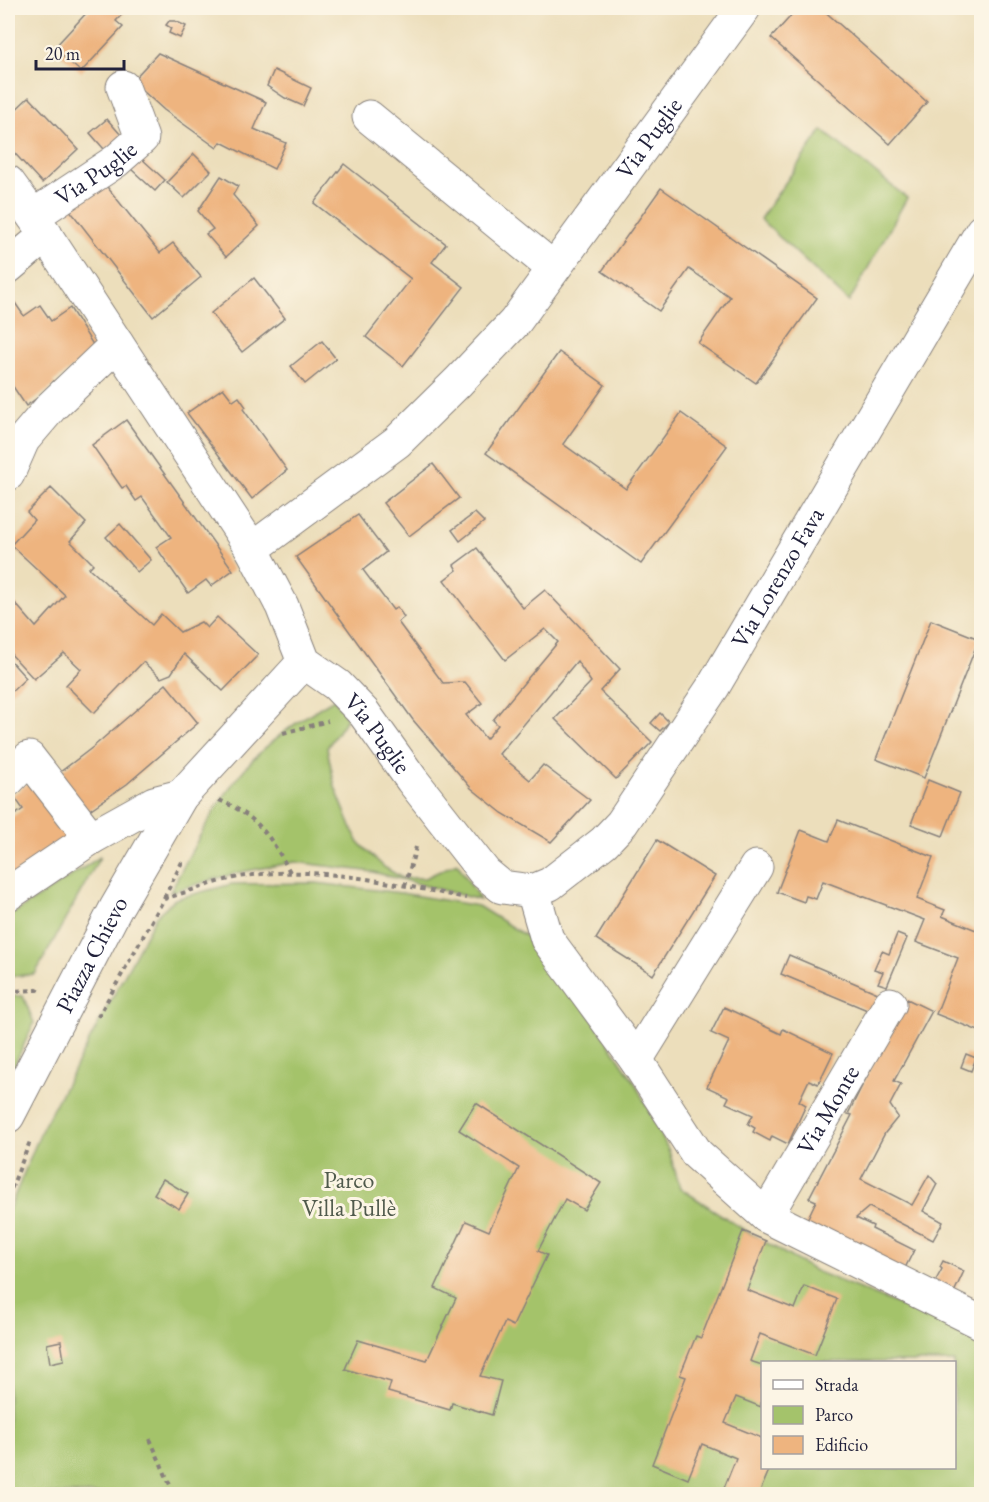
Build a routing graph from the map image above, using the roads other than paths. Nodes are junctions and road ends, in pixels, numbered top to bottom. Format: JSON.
{"nodes":[{"id":1,"x":744,"y":8,"type":"edge"},
{"id":2,"x":123,"y":87,"type":"dead end"},
{"id":3,"x":369,"y":117,"type":"dead end"},
{"id":4,"x":8,"y":182,"type":"edge"},
{"id":5,"x":39,"y":225,"type":"junction"},
{"id":6,"x":981,"y":231,"type":"edge"},
{"id":7,"x":8,"y":267,"type":"edge"},
{"id":8,"x":553,"y":267,"type":"junction"},
{"id":9,"x":117,"y":345,"type":"junction"},
{"id":10,"x":8,"y":474,"type":"edge"},
{"id":11,"x":252,"y":549,"type":"junction"},
{"id":12,"x":304,"y":662,"type":"junction"},
{"id":13,"x":8,"y":780,"type":"edge"},
{"id":14,"x":181,"y":796,"type":"junction"},
{"id":15,"x":91,"y":838,"type":"junction"},
{"id":16,"x":756,"y":867,"type":"dead end"},
{"id":17,"x":533,"y":891,"type":"junction"},
{"id":18,"x":8,"y":894,"type":"edge"},
{"id":19,"x":890,"y":1004,"type":"dead end"},
{"id":20,"x":636,"y":1060,"type":"junction"},
{"id":21,"x":20,"y":1125,"type":"edge"},
{"id":22,"x":766,"y":1216,"type":"junction"},
{"id":23,"x":978,"y":1321,"type":"edge"}],
"edges":[{"from":1,"to":8,"type":"street","name":"Via Puglie"},
{"from":2,"to":5,"type":"street","name":"Via Puglie"},
{"from":3,"to":8,"type":"street"},
{"from":4,"to":5,"type":"street","name":"Via Puglie"},
{"from":5,"to":7,"type":"street","name":"Via Puglie"},
{"from":5,"to":9,"type":"street","name":"Via Puglie"},
{"from":6,"to":17,"type":"street","name":"Via Lorenzo Fava"},
{"from":8,"to":11,"type":"street","name":"Via Puglie"},
{"from":9,"to":10,"type":"street"},
{"from":9,"to":11,"type":"street","name":"Via Puglie"},
{"from":11,"to":12,"type":"street","name":"Via Puglie"},
{"from":12,"to":14,"type":"street","name":"Piazza Chievo"},
{"from":12,"to":17,"type":"street","name":"Via Puglie"},
{"from":13,"to":15,"type":"street"},
{"from":14,"to":15,"type":"street"},
{"from":14,"to":21,"type":"street","name":"Piazza Chievo"},
{"from":15,"to":18,"type":"street"},
{"from":16,"to":20,"type":"street"},
{"from":17,"to":20,"type":"street"},
{"from":19,"to":22,"type":"street","name":"Via Monte"},
{"from":20,"to":22,"type":"street"},
{"from":22,"to":23,"type":"street"}]}
